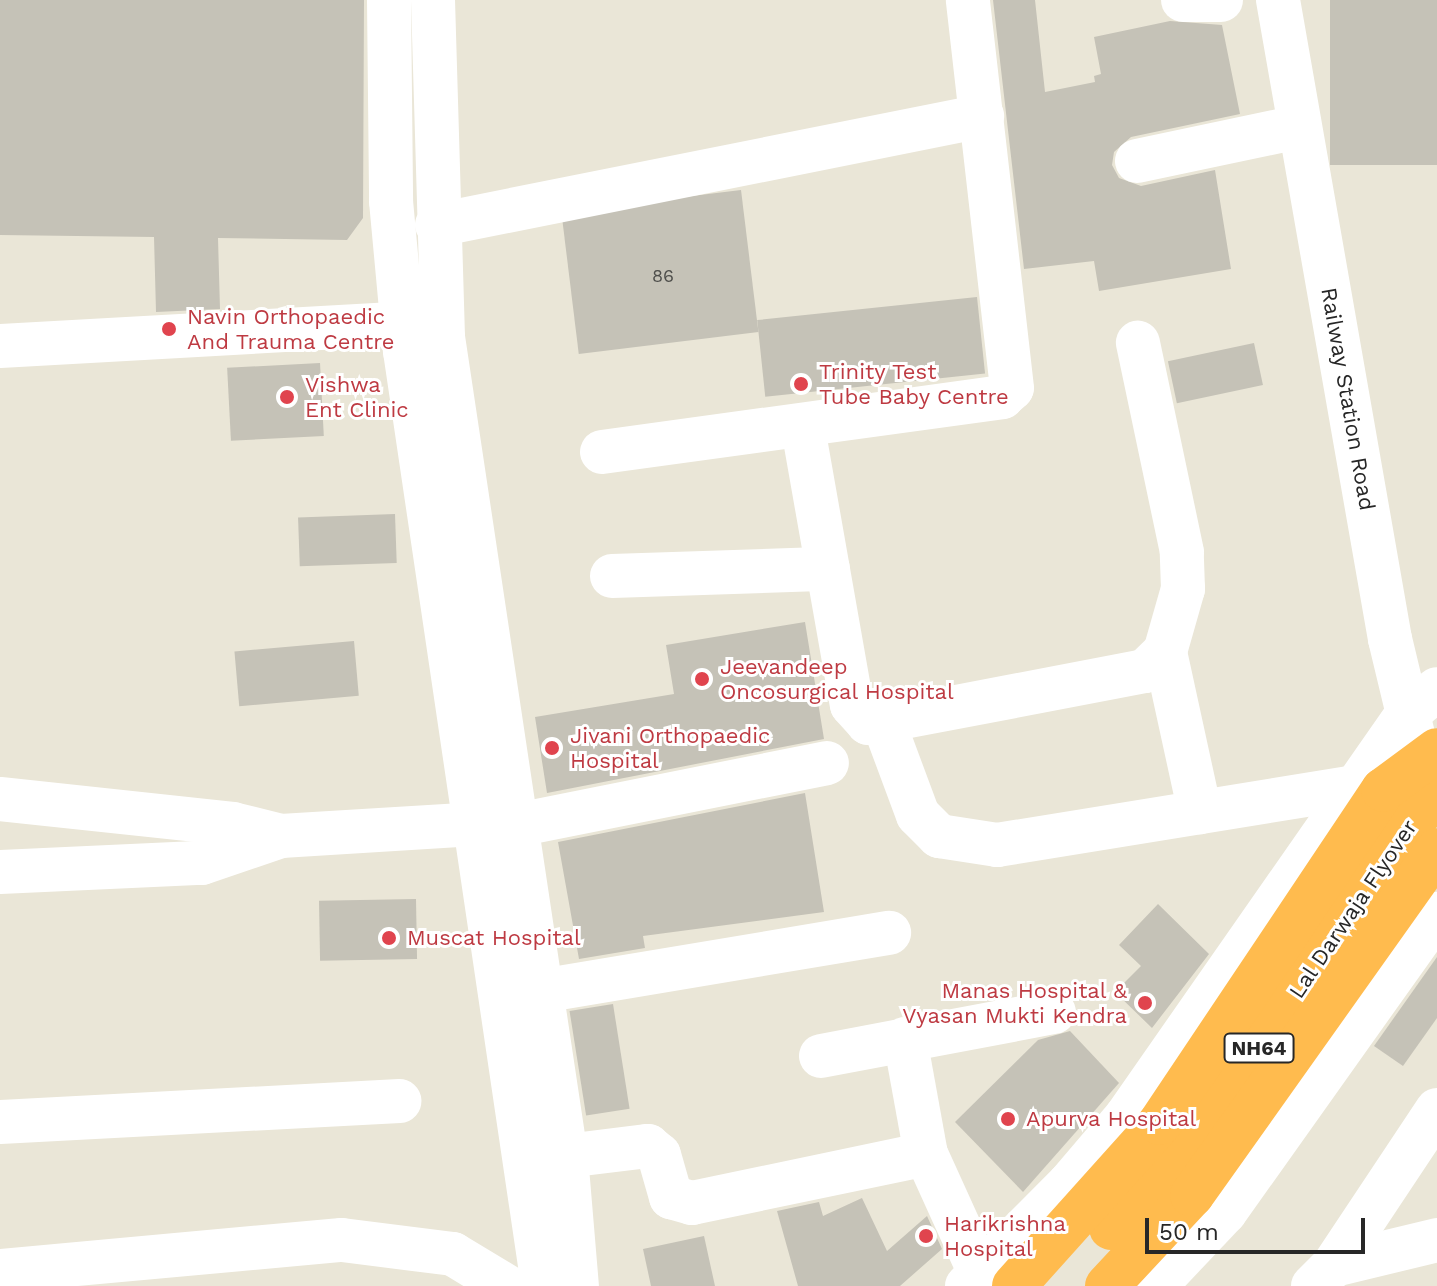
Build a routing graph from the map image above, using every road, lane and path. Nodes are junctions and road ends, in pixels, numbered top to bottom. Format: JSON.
{"nodes":[{"id":1,"x":389,"y":0,"type":"edge"},
{"id":2,"x":433,"y":0,"type":"edge"},
{"id":3,"x":968,"y":0,"type":"edge"},
{"id":4,"x":1183,"y":0,"type":"edge"},
{"id":5,"x":1221,"y":0,"type":"edge"},
{"id":6,"x":1278,"y":0,"type":"edge"},
{"id":7,"x":982,"y":116,"type":"junction"},
{"id":8,"x":1299,"y":127,"type":"junction"},
{"id":9,"x":1137,"y":161,"type":"dead end"},
{"id":10,"x":437,"y":225,"type":"junction"},
{"id":11,"x":422,"y":322,"type":"junction"},
{"id":12,"x":1138,"y":343,"type":"dead end"},
{"id":13,"x":0,"y":346,"type":"edge"},
{"id":14,"x":803,"y":428,"type":"junction"},
{"id":15,"x":602,"y":452,"type":"dead end"},
{"id":16,"x":828,"y":569,"type":"junction"},
{"id":17,"x":612,"y":576,"type":"dead end"},
{"id":18,"x":1165,"y":652,"type":"junction"},
{"id":19,"x":1421,"y":702,"type":"edge"},
{"id":20,"x":883,"y":721,"type":"junction"},
{"id":21,"x":827,"y":763,"type":"dead end"},
{"id":22,"x":1434,"y":776,"type":"edge"},
{"id":23,"x":1355,"y":787,"type":"junction"},
{"id":24,"x":0,"y":799,"type":"edge"},
{"id":25,"x":1200,"y":812,"type":"junction"},
{"id":26,"x":496,"y":825,"type":"junction"},
{"id":27,"x":281,"y":836,"type":"junction"},
{"id":28,"x":1437,"y":850,"type":"edge"},
{"id":29,"x":0,"y":872,"type":"edge"},
{"id":30,"x":1437,"y":914,"type":"edge"},
{"id":31,"x":889,"y":933,"type":"dead end"},
{"id":32,"x":541,"y":991,"type":"junction"},
{"id":33,"x":1054,"y":1012,"type":"dead end"},
{"id":34,"x":905,"y":1039,"type":"junction"},
{"id":35,"x":821,"y":1056,"type":"dead end"},
{"id":36,"x":399,"y":1101,"type":"dead end"},
{"id":37,"x":1437,"y":1110,"type":"edge"},
{"id":38,"x":0,"y":1122,"type":"edge"},
{"id":39,"x":926,"y":1154,"type":"junction"},
{"id":40,"x":566,"y":1156,"type":"junction"},
{"id":41,"x":1437,"y":1240,"type":"edge"},
{"id":42,"x":223,"y":1251,"type":"junction"},
{"id":43,"x":0,"y":1271,"type":"edge"},
{"id":44,"x":1324,"y":1275,"type":"edge"},
{"id":45,"x":1010,"y":1280,"type":"edge"},
{"id":46,"x":191,"y":1286,"type":"edge"},
{"id":47,"x":506,"y":1286,"type":"edge"},
{"id":48,"x":543,"y":1286,"type":"edge"},
{"id":49,"x":577,"y":1286,"type":"edge"},
{"id":50,"x":1107,"y":1286,"type":"edge"},
{"id":51,"x":1155,"y":1286,"type":"edge"}],
"edges":[{"from":1,"to":11,"type":"street"},
{"from":2,"to":10,"type":"street"},
{"from":3,"to":7,"type":"street"},
{"from":4,"to":5,"type":"street"},
{"from":6,"to":8,"type":"street","name":"Railway Station Road"},
{"from":7,"to":10,"type":"street"},
{"from":7,"to":14,"type":"street"},
{"from":8,"to":9,"type":"street"},
{"from":8,"to":19,"type":"street","name":"Railway Station Road"},
{"from":10,"to":11,"type":"street"},
{"from":11,"to":13,"type":"street"},
{"from":11,"to":26,"type":"street"},
{"from":12,"to":18,"type":"street"},
{"from":14,"to":15,"type":"street"},
{"from":14,"to":16,"type":"street"},
{"from":16,"to":17,"type":"street"},
{"from":16,"to":20,"type":"street"},
{"from":18,"to":20,"type":"street"},
{"from":18,"to":25,"type":"street"},
{"from":19,"to":22,"type":"street","name":"Railway Station Road"},
{"from":19,"to":23,"type":"street"},
{"from":20,"to":25,"type":"street"},
{"from":21,"to":26,"type":"street"},
{"from":22,"to":45,"type":"highway"},
{"from":23,"to":25,"type":"street"},
{"from":23,"to":45,"type":"street"},
{"from":24,"to":27,"type":"street"},
{"from":26,"to":27,"type":"street"},
{"from":26,"to":32,"type":"street"},
{"from":26,"to":48,"type":"street"},
{"from":27,"to":29,"type":"street"},
{"from":28,"to":50,"type":"highway","name":"Lal Darwaja Flyover","number":"NH64"},
{"from":30,"to":51,"type":"street"},
{"from":31,"to":32,"type":"street"},
{"from":32,"to":40,"type":"street"},
{"from":33,"to":34,"type":"street"},
{"from":34,"to":35,"type":"street"},
{"from":34,"to":39,"type":"street"},
{"from":36,"to":38,"type":"street"},
{"from":37,"to":44,"type":"street"},
{"from":39,"to":40,"type":"street"},
{"from":39,"to":45,"type":"street"},
{"from":40,"to":49,"type":"street"},
{"from":41,"to":44,"type":"street"},
{"from":42,"to":43,"type":"street"},
{"from":42,"to":46,"type":"street"},
{"from":42,"to":47,"type":"street"}]}
